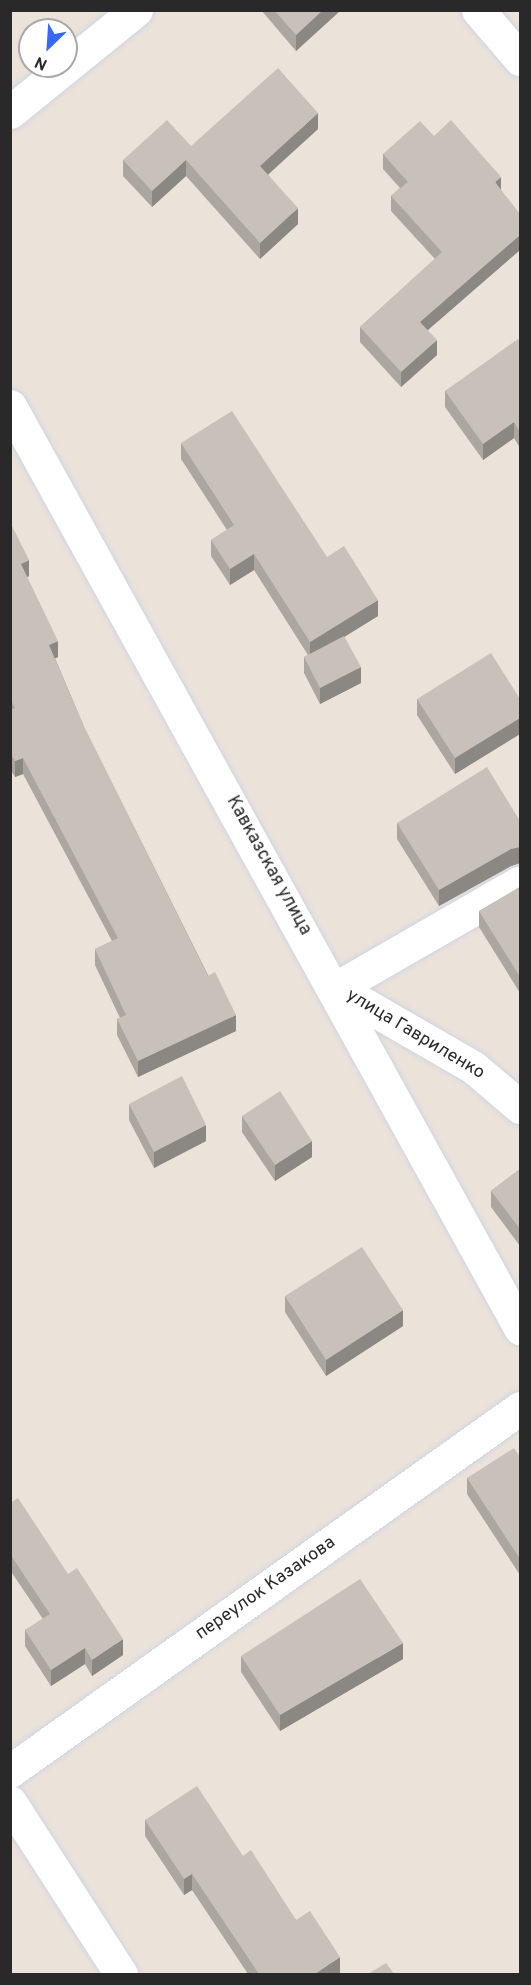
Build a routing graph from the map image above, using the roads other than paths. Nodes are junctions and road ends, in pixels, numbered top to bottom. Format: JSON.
{"nodes":[{"id":1,"x":136,"y":10,"type":"edge"},
{"id":2,"x":478,"y":10,"type":"edge"},
{"id":3,"x":520,"y":60,"type":"edge"},
{"id":4,"x":10,"y":112,"type":"edge"},
{"id":5,"x":10,"y":406,"type":"edge"},
{"id":6,"x":520,"y":882,"type":"edge"},
{"id":7,"x":336,"y":988,"type":"junction"},
{"id":8,"x":520,"y":1107,"type":"edge"},
{"id":9,"x":520,"y":1328,"type":"edge"},
{"id":10,"x":520,"y":1408,"type":"edge"},
{"id":11,"x":10,"y":1770,"type":"edge"},
{"id":12,"x":10,"y":1802,"type":"edge"},
{"id":13,"x":121,"y":1974,"type":"edge"}],
"edges":[{"from":1,"to":4,"type":"street"},
{"from":2,"to":3,"type":"street"},
{"from":5,"to":7,"type":"street","name":"Кавказская улица"},
{"from":6,"to":7,"type":"street"},
{"from":7,"to":8,"type":"street","name":"улица Гавриленко"},
{"from":7,"to":9,"type":"street","name":"Кавказская улица"},
{"from":10,"to":11,"type":"street","name":"переулок Казакова"},
{"from":12,"to":13,"type":"street"}]}
